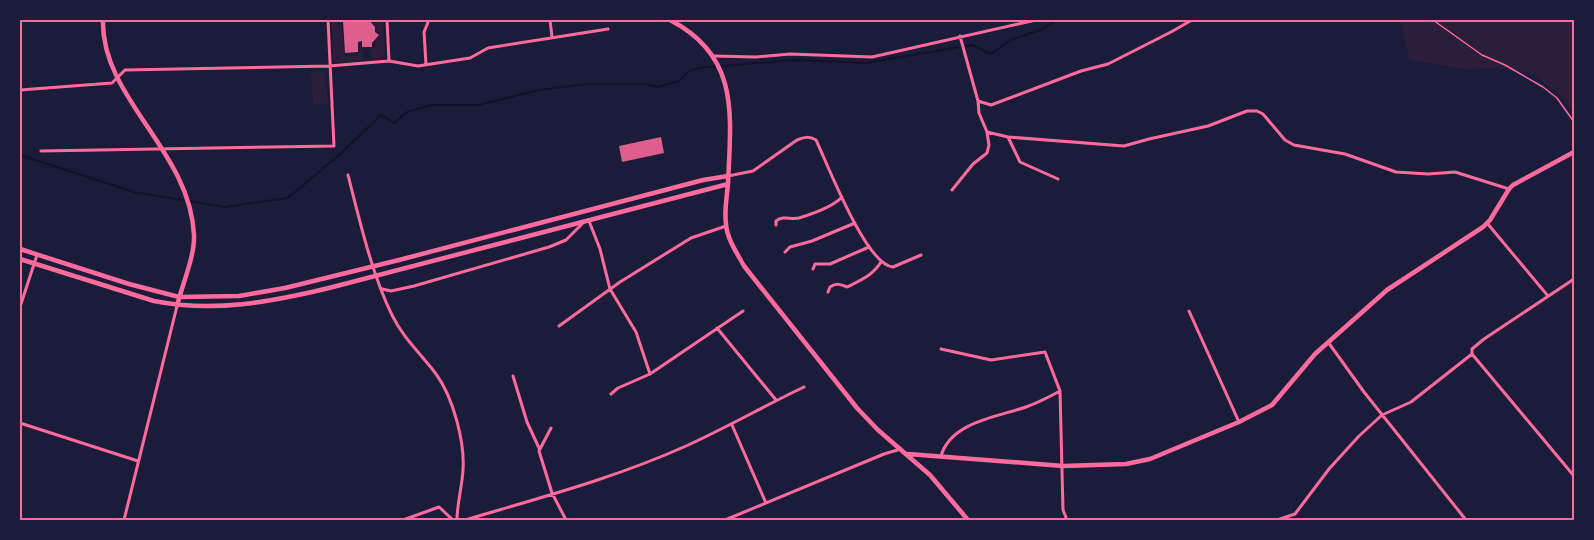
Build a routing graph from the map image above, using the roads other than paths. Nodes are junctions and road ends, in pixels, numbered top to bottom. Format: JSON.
{"nodes":[{"id":1,"x":103,"y":20,"type":"edge"},
{"id":2,"x":328,"y":20,"type":"edge"},
{"id":3,"x":387,"y":20,"type":"edge"},
{"id":4,"x":429,"y":20,"type":"edge"},
{"id":5,"x":550,"y":20,"type":"edge"},
{"id":6,"x":670,"y":20,"type":"edge"},
{"id":7,"x":1036,"y":20,"type":"edge"},
{"id":8,"x":1192,"y":20,"type":"edge"},
{"id":9,"x":608,"y":29,"type":"dead end"},
{"id":10,"x":960,"y":36,"type":"junction"},
{"id":11,"x":552,"y":37,"type":"junction"},
{"id":12,"x":715,"y":59,"type":"junction"},
{"id":13,"x":388,"y":61,"type":"junction"},
{"id":14,"x":426,"y":64,"type":"junction"},
{"id":15,"x":329,"y":66,"type":"junction"},
{"id":16,"x":118,"y":78,"type":"junction"},
{"id":17,"x":20,"y":90,"type":"edge"},
{"id":18,"x":978,"y":100,"type":"junction"},
{"id":19,"x":987,"y":132,"type":"junction"},
{"id":20,"x":1008,"y":137,"type":"junction"},
{"id":21,"x":162,"y":149,"type":"junction"},
{"id":22,"x":41,"y":151,"type":"dead end"},
{"id":23,"x":1575,"y":152,"type":"edge"},
{"id":24,"x":348,"y":175,"type":"dead end"},
{"id":25,"x":728,"y":176,"type":"junction"},
{"id":26,"x":1058,"y":179,"type":"dead end"},
{"id":27,"x":728,"y":184,"type":"junction"},
{"id":28,"x":1509,"y":189,"type":"junction"},
{"id":29,"x":952,"y":190,"type":"dead end"},
{"id":30,"x":842,"y":197,"type":"junction"},
{"id":31,"x":586,"y":221,"type":"junction"},
{"id":32,"x":855,"y":223,"type":"junction"},
{"id":33,"x":1487,"y":223,"type":"junction"},
{"id":34,"x":776,"y":225,"type":"dead end"},
{"id":35,"x":726,"y":226,"type":"junction"},
{"id":36,"x":869,"y":247,"type":"junction"},
{"id":37,"x":20,"y":249,"type":"edge"},
{"id":38,"x":785,"y":252,"type":"dead end"},
{"id":39,"x":37,"y":255,"type":"junction"},
{"id":40,"x":921,"y":255,"type":"dead end"},
{"id":41,"x":20,"y":259,"type":"edge"},
{"id":42,"x":881,"y":262,"type":"junction"},
{"id":43,"x":34,"y":264,"type":"junction"},
{"id":44,"x":374,"y":266,"type":"junction"},
{"id":45,"x":813,"y":269,"type":"dead end"},
{"id":46,"x":376,"y":275,"type":"junction"},
{"id":47,"x":1575,"y":279,"type":"edge"},
{"id":48,"x":382,"y":289,"type":"junction"},
{"id":49,"x":610,"y":289,"type":"junction"},
{"id":50,"x":828,"y":292,"type":"dead end"},
{"id":51,"x":1548,"y":296,"type":"junction"},
{"id":52,"x":179,"y":297,"type":"junction"},
{"id":53,"x":177,"y":306,"type":"junction"},
{"id":54,"x":20,"y":307,"type":"edge"},
{"id":55,"x":1189,"y":311,"type":"dead end"},
{"id":56,"x":743,"y":312,"type":"dead end"},
{"id":57,"x":559,"y":326,"type":"dead end"},
{"id":58,"x":717,"y":328,"type":"junction"},
{"id":59,"x":1328,"y":342,"type":"junction"},
{"id":60,"x":941,"y":349,"type":"dead end"},
{"id":61,"x":1472,"y":354,"type":"junction"},
{"id":62,"x":650,"y":374,"type":"junction"},
{"id":63,"x":513,"y":376,"type":"dead end"},
{"id":64,"x":804,"y":387,"type":"dead end"},
{"id":65,"x":1060,"y":392,"type":"junction"},
{"id":66,"x":611,"y":394,"type":"dead end"},
{"id":67,"x":776,"y":400,"type":"junction"},
{"id":68,"x":1382,"y":415,"type":"junction"},
{"id":69,"x":20,"y":423,"type":"edge"},
{"id":70,"x":1239,"y":423,"type":"junction"},
{"id":71,"x":732,"y":425,"type":"junction"},
{"id":72,"x":551,"y":428,"type":"dead end"},
{"id":73,"x":540,"y":449,"type":"junction"},
{"id":74,"x":901,"y":449,"type":"junction"},
{"id":75,"x":908,"y":454,"type":"junction"},
{"id":76,"x":941,"y":458,"type":"junction"},
{"id":77,"x":138,"y":461,"type":"junction"},
{"id":78,"x":1064,"y":466,"type":"junction"},
{"id":79,"x":1575,"y":476,"type":"edge"},
{"id":80,"x":552,"y":493,"type":"junction"},
{"id":81,"x":766,"y":503,"type":"junction"},
{"id":82,"x":124,"y":520,"type":"edge"},
{"id":83,"x":403,"y":520,"type":"edge"},
{"id":84,"x":455,"y":520,"type":"edge"},
{"id":85,"x":465,"y":520,"type":"edge"},
{"id":86,"x":566,"y":520,"type":"edge"},
{"id":87,"x":725,"y":520,"type":"edge"},
{"id":88,"x":968,"y":520,"type":"edge"},
{"id":89,"x":1067,"y":520,"type":"edge"},
{"id":90,"x":1277,"y":520,"type":"edge"},
{"id":91,"x":1466,"y":520,"type":"edge"}],
"edges":[{"from":1,"to":16,"type":"street"},
{"from":2,"to":15,"type":"street"},
{"from":3,"to":13,"type":"street"},
{"from":4,"to":14,"type":"street"},
{"from":5,"to":11,"type":"street"},
{"from":6,"to":12,"type":"street"},
{"from":7,"to":10,"type":"street"},
{"from":8,"to":18,"type":"street"},
{"from":9,"to":11,"type":"street"},
{"from":10,"to":12,"type":"street"},
{"from":10,"to":18,"type":"street"},
{"from":11,"to":14,"type":"street"},
{"from":12,"to":25,"type":"street"},
{"from":13,"to":14,"type":"street"},
{"from":13,"to":15,"type":"street"},
{"from":15,"to":16,"type":"street"},
{"from":15,"to":21,"type":"street"},
{"from":16,"to":17,"type":"street"},
{"from":16,"to":21,"type":"street"},
{"from":18,"to":19,"type":"street"},
{"from":19,"to":20,"type":"street"},
{"from":19,"to":29,"type":"street"},
{"from":20,"to":26,"type":"street"},
{"from":20,"to":28,"type":"street"},
{"from":21,"to":22,"type":"street"},
{"from":21,"to":52,"type":"street"},
{"from":23,"to":28,"type":"street"},
{"from":24,"to":44,"type":"street"},
{"from":25,"to":27,"type":"street"},
{"from":25,"to":30,"type":"street"},
{"from":25,"to":44,"type":"street"},
{"from":27,"to":31,"type":"street"},
{"from":27,"to":35,"type":"street"},
{"from":28,"to":33,"type":"street"},
{"from":30,"to":32,"type":"street"},
{"from":30,"to":34,"type":"street"},
{"from":31,"to":46,"type":"street"},
{"from":31,"to":48,"type":"street"},
{"from":31,"to":49,"type":"street"},
{"from":32,"to":36,"type":"street"},
{"from":32,"to":38,"type":"street"},
{"from":33,"to":51,"type":"street"},
{"from":33,"to":59,"type":"street"},
{"from":35,"to":49,"type":"street"},
{"from":35,"to":74,"type":"street"},
{"from":36,"to":42,"type":"street"},
{"from":36,"to":45,"type":"street"},
{"from":37,"to":39,"type":"street"},
{"from":39,"to":43,"type":"street"},
{"from":39,"to":52,"type":"street"},
{"from":40,"to":42,"type":"street"},
{"from":41,"to":43,"type":"street"},
{"from":42,"to":50,"type":"street"},
{"from":43,"to":53,"type":"street"},
{"from":43,"to":54,"type":"street"},
{"from":44,"to":46,"type":"street"},
{"from":44,"to":52,"type":"street"},
{"from":46,"to":48,"type":"street"},
{"from":46,"to":53,"type":"street"},
{"from":47,"to":51,"type":"street"},
{"from":48,"to":84,"type":"street"},
{"from":49,"to":57,"type":"street"},
{"from":49,"to":62,"type":"street"},
{"from":51,"to":61,"type":"street"},
{"from":52,"to":53,"type":"street"},
{"from":53,"to":77,"type":"street"},
{"from":55,"to":70,"type":"street"},
{"from":56,"to":58,"type":"street"},
{"from":58,"to":62,"type":"street"},
{"from":58,"to":67,"type":"street"},
{"from":59,"to":68,"type":"street"},
{"from":59,"to":70,"type":"street"},
{"from":60,"to":65,"type":"street"},
{"from":61,"to":68,"type":"street"},
{"from":61,"to":79,"type":"street"},
{"from":62,"to":66,"type":"street"},
{"from":63,"to":73,"type":"street"},
{"from":64,"to":67,"type":"street"},
{"from":65,"to":76,"type":"street"},
{"from":65,"to":78,"type":"street"},
{"from":67,"to":71,"type":"street"},
{"from":68,"to":90,"type":"street"},
{"from":68,"to":91,"type":"street"},
{"from":69,"to":77,"type":"street"},
{"from":70,"to":78,"type":"street"},
{"from":71,"to":80,"type":"street"},
{"from":71,"to":81,"type":"street"},
{"from":72,"to":73,"type":"street"},
{"from":73,"to":80,"type":"street"},
{"from":74,"to":75,"type":"street"},
{"from":74,"to":81,"type":"street"},
{"from":75,"to":76,"type":"street"},
{"from":75,"to":88,"type":"street"},
{"from":76,"to":78,"type":"street"},
{"from":77,"to":82,"type":"street"},
{"from":78,"to":89,"type":"street"},
{"from":80,"to":85,"type":"street"},
{"from":80,"to":86,"type":"street"},
{"from":81,"to":87,"type":"street"},
{"from":83,"to":84,"type":"street"}]}
